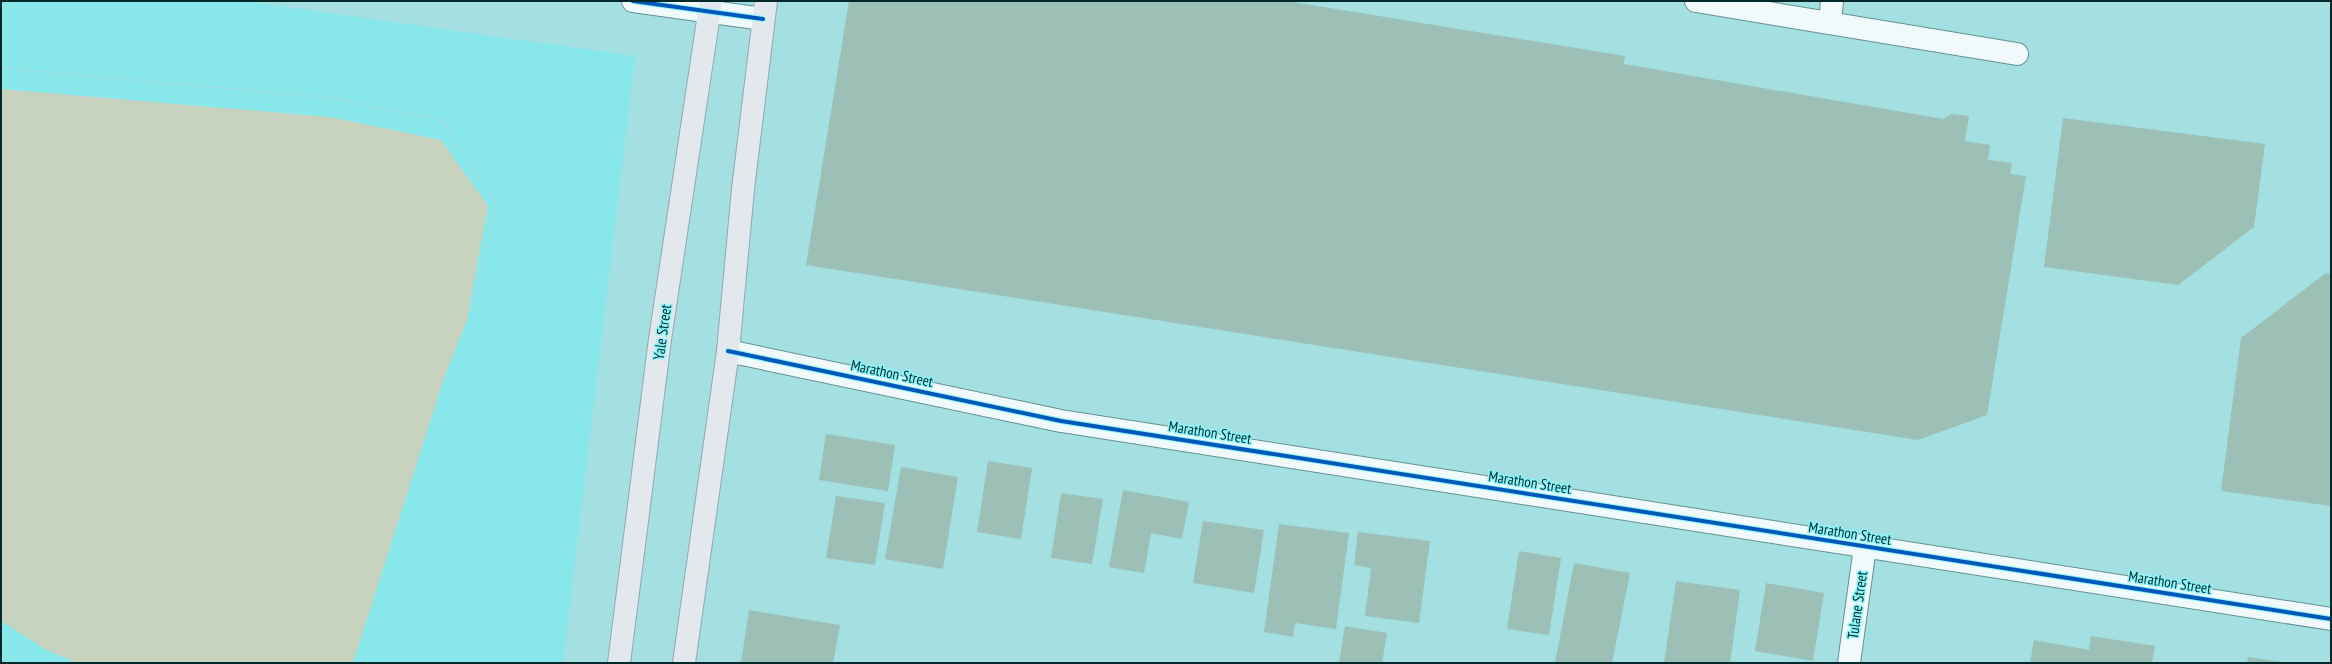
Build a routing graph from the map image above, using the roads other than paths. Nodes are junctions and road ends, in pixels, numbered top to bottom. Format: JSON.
{"nodes":[{"id":1,"x":633,"y":1,"type":"edge"},
{"id":2,"x":1696,"y":1,"type":"edge"},
{"id":3,"x":1832,"y":1,"type":"edge"},
{"id":4,"x":710,"y":6,"type":"edge"},
{"id":5,"x":765,"y":10,"type":"edge"},
{"id":6,"x":1830,"y":23,"type":"junction"},
{"id":7,"x":2017,"y":54,"type":"dead end"},
{"id":8,"x":728,"y":351,"type":"junction"},
{"id":9,"x":1865,"y":547,"type":"junction"},
{"id":10,"x":2331,"y":619,"type":"edge"},
{"id":11,"x":619,"y":663,"type":"edge"},
{"id":12,"x":684,"y":663,"type":"edge"},
{"id":13,"x":1849,"y":663,"type":"edge"}],
"edges":[{"from":1,"to":4,"type":"street"},
{"from":2,"to":6,"type":"street"},
{"from":3,"to":6,"type":"street"},
{"from":4,"to":5,"type":"street"},
{"from":4,"to":11,"type":"main road","name":"Yale Street"},
{"from":5,"to":8,"type":"main road"},
{"from":6,"to":7,"type":"street"},
{"from":8,"to":9,"type":"street","name":"Marathon Street"},
{"from":8,"to":12,"type":"main road"},
{"from":9,"to":10,"type":"street","name":"Marathon Street"},
{"from":9,"to":13,"type":"street","name":"Tulane Street"}]}
